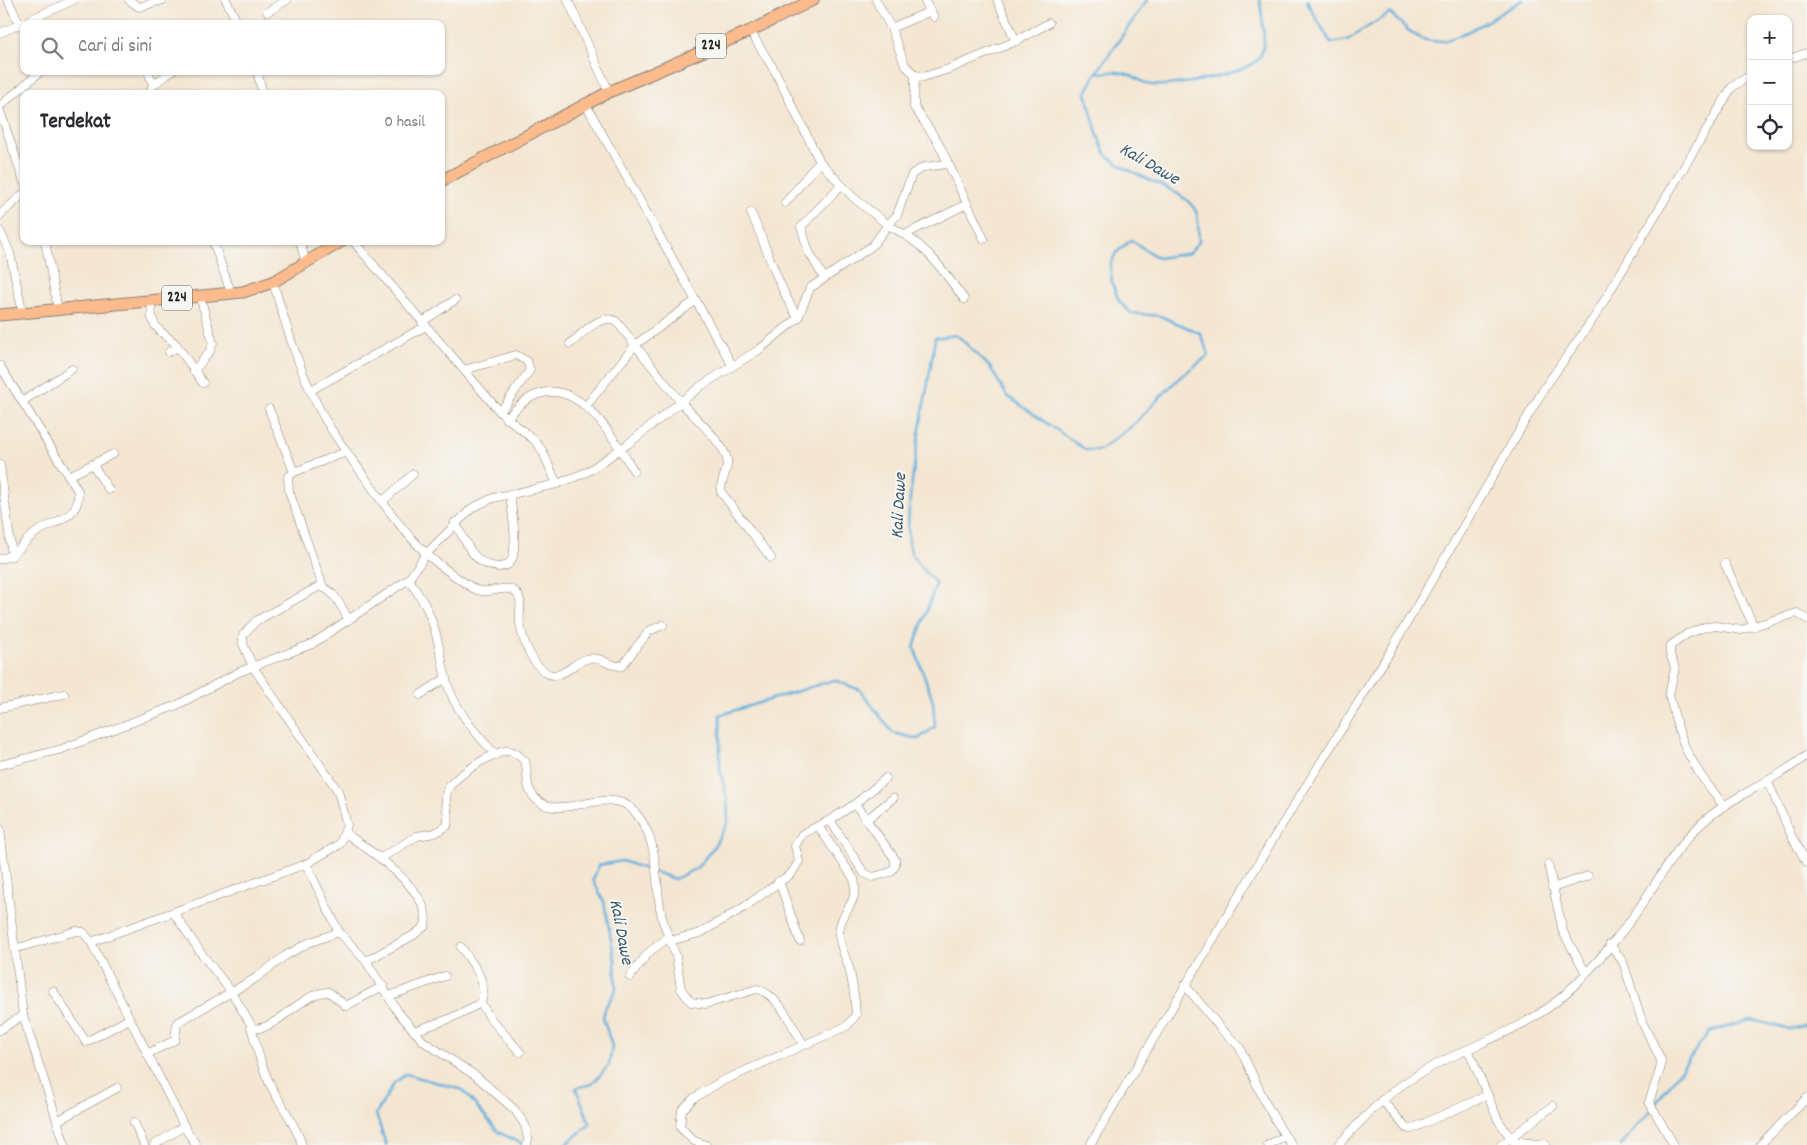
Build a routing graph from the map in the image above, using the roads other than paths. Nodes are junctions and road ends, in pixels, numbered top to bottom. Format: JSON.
{"nodes":[{"id":1,"x":8,"y":0,"type":"edge"},
{"id":2,"x":74,"y":0,"type":"edge"},
{"id":3,"x":129,"y":0,"type":"edge"},
{"id":4,"x":163,"y":0,"type":"edge"},
{"id":5,"x":226,"y":0,"type":"edge"},
{"id":6,"x":287,"y":0,"type":"edge"},
{"id":7,"x":568,"y":0,"type":"edge"},
{"id":8,"x":813,"y":0,"type":"edge"},
{"id":9,"x":876,"y":0,"type":"edge"},
{"id":10,"x":924,"y":0,"type":"edge"},
{"id":11,"x":997,"y":0,"type":"edge"},
{"id":12,"x":268,"y":12,"type":"dead end"},
{"id":13,"x":26,"y":20,"type":"edge"},
{"id":14,"x":236,"y":20,"type":"edge"},
{"id":15,"x":19,"y":23,"type":"joint"},
{"id":16,"x":1049,"y":23,"type":"dead end"},
{"id":17,"x":891,"y":28,"type":"junction"},
{"id":18,"x":750,"y":31,"type":"junction"},
{"id":19,"x":0,"y":33,"type":"edge"},
{"id":20,"x":1016,"y":41,"type":"junction"},
{"id":21,"x":1807,"y":53,"type":"edge"},
{"id":22,"x":1792,"y":58,"type":"edge"},
{"id":23,"x":37,"y":75,"type":"edge"},
{"id":24,"x":149,"y":75,"type":"edge"},
{"id":25,"x":167,"y":75,"type":"edge"},
{"id":26,"x":258,"y":75,"type":"edge"},
{"id":27,"x":915,"y":75,"type":"junction"},
{"id":28,"x":1747,"y":78,"type":"edge"},
{"id":29,"x":153,"y":85,"type":"junction"},
{"id":30,"x":151,"y":90,"type":"edge"},
{"id":31,"x":262,"y":90,"type":"edge"},
{"id":32,"x":608,"y":92,"type":"junction"},
{"id":33,"x":586,"y":103,"type":"junction"},
{"id":34,"x":0,"y":106,"type":"edge"},
{"id":35,"x":0,"y":111,"type":"edge"},
{"id":36,"x":820,"y":162,"type":"junction"},
{"id":37,"x":948,"y":164,"type":"junction"},
{"id":38,"x":20,"y":170,"type":"edge"},
{"id":39,"x":445,"y":179,"type":"edge"},
{"id":40,"x":841,"y":185,"type":"junction"},
{"id":41,"x":20,"y":197,"type":"edge"},
{"id":42,"x":785,"y":203,"type":"dead end"},
{"id":43,"x":967,"y":204,"type":"junction"},
{"id":44,"x":751,"y":213,"type":"dead end"},
{"id":45,"x":0,"y":215,"type":"edge"},
{"id":46,"x":888,"y":225,"type":"junction"},
{"id":47,"x":0,"y":231,"type":"edge"},
{"id":48,"x":906,"y":234,"type":"junction"},
{"id":49,"x":984,"y":239,"type":"dead end"},
{"id":50,"x":47,"y":245,"type":"edge"},
{"id":51,"x":214,"y":245,"type":"edge"},
{"id":52,"x":301,"y":245,"type":"edge"},
{"id":53,"x":336,"y":245,"type":"edge"},
{"id":54,"x":356,"y":245,"type":"edge"},
{"id":55,"x":306,"y":264,"type":"junction"},
{"id":56,"x":824,"y":278,"type":"junction"},
{"id":57,"x":273,"y":282,"type":"junction"},
{"id":58,"x":231,"y":294,"type":"junction"},
{"id":59,"x":200,"y":296,"type":"junction"},
{"id":60,"x":964,"y":299,"type":"dead end"},
{"id":61,"x":151,"y":300,"type":"junction"},
{"id":62,"x":456,"y":300,"type":"dead end"},
{"id":63,"x":695,"y":301,"type":"junction"},
{"id":64,"x":58,"y":310,"type":"junction"},
{"id":65,"x":23,"y":314,"type":"junction"},
{"id":66,"x":0,"y":315,"type":"edge"},
{"id":67,"x":798,"y":318,"type":"junction"},
{"id":68,"x":424,"y":324,"type":"junction"},
{"id":69,"x":570,"y":344,"type":"dead end"},
{"id":70,"x":636,"y":345,"type":"junction"},
{"id":71,"x":178,"y":347,"type":"junction"},
{"id":72,"x":169,"y":352,"type":"dead end"},
{"id":73,"x":732,"y":365,"type":"junction"},
{"id":74,"x":72,"y":368,"type":"dead end"},
{"id":75,"x":1,"y":370,"type":"edge"},
{"id":76,"x":464,"y":370,"type":"junction"},
{"id":77,"x":194,"y":371,"type":"junction"},
{"id":78,"x":203,"y":382,"type":"dead end"},
{"id":79,"x":311,"y":390,"type":"junction"},
{"id":80,"x":23,"y":401,"type":"junction"},
{"id":81,"x":681,"y":402,"type":"junction"},
{"id":82,"x":586,"y":406,"type":"junction"},
{"id":83,"x":269,"y":409,"type":"dead end"},
{"id":84,"x":500,"y":412,"type":"junction"},
{"id":85,"x":506,"y":419,"type":"junction"},
{"id":86,"x":620,"y":450,"type":"junction"},
{"id":87,"x":346,"y":452,"type":"junction"},
{"id":88,"x":113,"y":454,"type":"dead end"},
{"id":89,"x":0,"y":465,"type":"edge"},
{"id":90,"x":93,"y":465,"type":"junction"},
{"id":91,"x":634,"y":471,"type":"dead end"},
{"id":92,"x":294,"y":472,"type":"junction"},
{"id":93,"x":413,"y":474,"type":"dead end"},
{"id":94,"x":69,"y":476,"type":"junction"},
{"id":95,"x":557,"y":484,"type":"junction"},
{"id":96,"x":109,"y":490,"type":"dead end"},
{"id":97,"x":510,"y":494,"type":"junction"},
{"id":98,"x":383,"y":501,"type":"junction"},
{"id":99,"x":455,"y":522,"type":"junction"},
{"id":100,"x":426,"y":554,"type":"junction"},
{"id":101,"x":12,"y":556,"type":"junction"},
{"id":102,"x":771,"y":558,"type":"dead end"},
{"id":103,"x":0,"y":559,"type":"edge"},
{"id":104,"x":1725,"y":564,"type":"dead end"},
{"id":105,"x":409,"y":579,"type":"junction"},
{"id":106,"x":323,"y":587,"type":"junction"},
{"id":107,"x":1807,"y":619,"type":"edge"},
{"id":108,"x":348,"y":620,"type":"junction"},
{"id":109,"x":663,"y":625,"type":"dead end"},
{"id":110,"x":1754,"y":627,"type":"junction"},
{"id":111,"x":253,"y":667,"type":"junction"},
{"id":112,"x":446,"y":678,"type":"junction"},
{"id":113,"x":64,"y":694,"type":"dead end"},
{"id":114,"x":420,"y":695,"type":"dead end"},
{"id":115,"x":0,"y":708,"type":"edge"},
{"id":116,"x":496,"y":755,"type":"junction"},
{"id":117,"x":1807,"y":755,"type":"edge"},
{"id":118,"x":0,"y":765,"type":"edge"},
{"id":119,"x":886,"y":778,"type":"dead end"},
{"id":120,"x":1767,"y":780,"type":"junction"},
{"id":121,"x":893,"y":798,"type":"dead end"},
{"id":122,"x":855,"y":804,"type":"junction"},
{"id":123,"x":1724,"y":806,"type":"junction"},
{"id":124,"x":830,"y":820,"type":"junction"},
{"id":125,"x":866,"y":820,"type":"junction"},
{"id":126,"x":818,"y":826,"type":"junction"},
{"id":127,"x":0,"y":830,"type":"edge"},
{"id":128,"x":345,"y":833,"type":"junction"},
{"id":129,"x":381,"y":858,"type":"junction"},
{"id":130,"x":306,"y":864,"type":"junction"},
{"id":131,"x":1548,"y":864,"type":"dead end"},
{"id":132,"x":1807,"y":864,"type":"edge"},
{"id":133,"x":1588,"y":876,"type":"dead end"},
{"id":134,"x":779,"y":881,"type":"junction"},
{"id":135,"x":1552,"y":888,"type":"junction"},
{"id":136,"x":174,"y":913,"type":"junction"},
{"id":137,"x":339,"y":932,"type":"junction"},
{"id":138,"x":669,"y":939,"type":"junction"},
{"id":139,"x":800,"y":941,"type":"dead end"},
{"id":140,"x":91,"y":942,"type":"junction"},
{"id":141,"x":1610,"y":944,"type":"junction"},
{"id":142,"x":461,"y":947,"type":"dead end"},
{"id":143,"x":14,"y":949,"type":"junction"},
{"id":144,"x":366,"y":961,"type":"junction"},
{"id":145,"x":1586,"y":973,"type":"junction"},
{"id":146,"x":444,"y":976,"type":"dead end"},
{"id":147,"x":630,"y":977,"type":"dead end"},
{"id":148,"x":1185,"y":985,"type":"junction"},
{"id":149,"x":383,"y":986,"type":"junction"},
{"id":150,"x":53,"y":991,"type":"dead end"},
{"id":151,"x":231,"y":992,"type":"junction"},
{"id":152,"x":389,"y":996,"type":"junction"},
{"id":153,"x":481,"y":1003,"type":"junction"},
{"id":154,"x":23,"y":1015,"type":"junction"},
{"id":155,"x":128,"y":1019,"type":"junction"},
{"id":156,"x":251,"y":1027,"type":"junction"},
{"id":157,"x":0,"y":1030,"type":"edge"},
{"id":158,"x":414,"y":1031,"type":"junction"},
{"id":159,"x":804,"y":1045,"type":"junction"},
{"id":160,"x":1468,"y":1049,"type":"junction"},
{"id":161,"x":520,"y":1052,"type":"dead end"},
{"id":162,"x":147,"y":1054,"type":"junction"},
{"id":163,"x":117,"y":1088,"type":"dead end"},
{"id":164,"x":1488,"y":1096,"type":"junction"},
{"id":165,"x":1807,"y":1098,"type":"edge"},
{"id":166,"x":1382,"y":1100,"type":"junction"},
{"id":167,"x":1553,"y":1106,"type":"dead end"},
{"id":168,"x":57,"y":1121,"type":"junction"},
{"id":169,"x":134,"y":1122,"type":"dead end"},
{"id":170,"x":184,"y":1126,"type":"junction"},
{"id":171,"x":1285,"y":1136,"type":"junction"},
{"id":172,"x":1510,"y":1138,"type":"junction"},
{"id":173,"x":527,"y":1142,"type":"edge"},
{"id":174,"x":65,"y":1145,"type":"edge"},
{"id":175,"x":144,"y":1145,"type":"edge"},
{"id":176,"x":154,"y":1145,"type":"edge"},
{"id":177,"x":196,"y":1145,"type":"edge"},
{"id":178,"x":302,"y":1145,"type":"edge"},
{"id":179,"x":706,"y":1145,"type":"edge"},
{"id":180,"x":1090,"y":1145,"type":"edge"},
{"id":181,"x":1268,"y":1145,"type":"edge"},
{"id":182,"x":1292,"y":1145,"type":"edge"},
{"id":183,"x":1338,"y":1145,"type":"edge"},
{"id":184,"x":1501,"y":1145,"type":"edge"},
{"id":185,"x":1546,"y":1145,"type":"edge"},
{"id":186,"x":1674,"y":1145,"type":"edge"},
{"id":187,"x":1760,"y":1145,"type":"edge"}],
"edges":[{"from":1,"to":15,"type":"street"},
{"from":2,"to":13,"type":"street"},
{"from":3,"to":4,"type":"street"},
{"from":5,"to":14,"type":"street"},
{"from":6,"to":12,"type":"street"},
{"from":7,"to":32,"type":"street"},
{"from":8,"to":18,"type":"main road","number":"224"},
{"from":9,"to":17,"type":"street"},
{"from":10,"to":17,"type":"street"},
{"from":11,"to":20,"type":"street"},
{"from":15,"to":19,"type":"street"},
{"from":16,"to":20,"type":"street"},
{"from":17,"to":27,"type":"street"},
{"from":18,"to":32,"type":"main road","number":"224"},
{"from":18,"to":36,"type":"street"},
{"from":20,"to":27,"type":"street"},
{"from":21,"to":22,"type":"street"},
{"from":23,"to":34,"type":"street"},
{"from":24,"to":29,"type":"street"},
{"from":25,"to":29,"type":"street"},
{"from":26,"to":31,"type":"street"},
{"from":27,"to":37,"type":"street"},
{"from":28,"to":148,"type":"street"},
{"from":29,"to":30,"type":"street"},
{"from":32,"to":33,"type":"main road","number":"224"},
{"from":33,"to":39,"type":"main road","number":"224"},
{"from":33,"to":63,"type":"street"},
{"from":35,"to":38,"type":"street"},
{"from":36,"to":40,"type":"street"},
{"from":36,"to":42,"type":"street"},
{"from":37,"to":43,"type":"street"},
{"from":37,"to":46,"type":"street"},
{"from":40,"to":46,"type":"street"},
{"from":40,"to":56,"type":"street"},
{"from":41,"to":45,"type":"street"},
{"from":43,"to":48,"type":"street"},
{"from":43,"to":49,"type":"street"},
{"from":44,"to":67,"type":"street"},
{"from":46,"to":48,"type":"street"},
{"from":46,"to":56,"type":"street"},
{"from":47,"to":65,"type":"street"},
{"from":48,"to":60,"type":"street"},
{"from":50,"to":64,"type":"street"},
{"from":51,"to":58,"type":"street"},
{"from":52,"to":55,"type":"street"},
{"from":53,"to":55,"type":"main road","number":"224"},
{"from":54,"to":68,"type":"street"},
{"from":55,"to":57,"type":"main road","number":"224"},
{"from":56,"to":67,"type":"street"},
{"from":57,"to":58,"type":"main road","number":"224"},
{"from":57,"to":79,"type":"street"},
{"from":58,"to":59,"type":"main road","number":"224"},
{"from":59,"to":61,"type":"main road","number":"224"},
{"from":59,"to":77,"type":"street"},
{"from":61,"to":64,"type":"main road","number":"224"},
{"from":61,"to":71,"type":"street"},
{"from":62,"to":68,"type":"street"},
{"from":63,"to":70,"type":"street"},
{"from":63,"to":73,"type":"street"},
{"from":64,"to":65,"type":"main road","number":"224"},
{"from":65,"to":66,"type":"main road","number":"224"},
{"from":67,"to":73,"type":"street"},
{"from":68,"to":76,"type":"street"},
{"from":68,"to":79,"type":"street"},
{"from":69,"to":70,"type":"street"},
{"from":70,"to":81,"type":"street"},
{"from":70,"to":82,"type":"street"},
{"from":71,"to":72,"type":"street"},
{"from":71,"to":77,"type":"street"},
{"from":73,"to":81,"type":"street"},
{"from":74,"to":80,"type":"street"},
{"from":75,"to":80,"type":"street"},
{"from":76,"to":84,"type":"street"},
{"from":76,"to":84,"type":"street"},
{"from":77,"to":78,"type":"street"},
{"from":79,"to":87,"type":"street"},
{"from":80,"to":94,"type":"street"},
{"from":81,"to":86,"type":"street"},
{"from":81,"to":102,"type":"street"},
{"from":82,"to":85,"type":"street"},
{"from":82,"to":86,"type":"street"},
{"from":83,"to":92,"type":"street"},
{"from":84,"to":85,"type":"street"},
{"from":85,"to":95,"type":"street"},
{"from":86,"to":91,"type":"street"},
{"from":86,"to":95,"type":"street"},
{"from":87,"to":92,"type":"street"},
{"from":87,"to":98,"type":"street"},
{"from":88,"to":90,"type":"street"},
{"from":89,"to":101,"type":"street"},
{"from":90,"to":94,"type":"street"},
{"from":90,"to":96,"type":"street"},
{"from":92,"to":106,"type":"street"},
{"from":93,"to":98,"type":"street"},
{"from":94,"to":101,"type":"street"},
{"from":95,"to":97,"type":"street"},
{"from":97,"to":99,"type":"street"},
{"from":97,"to":99,"type":"street"},
{"from":98,"to":100,"type":"street"},
{"from":99,"to":100,"type":"street"},
{"from":100,"to":105,"type":"street"},
{"from":100,"to":109,"type":"street"},
{"from":101,"to":103,"type":"street"},
{"from":104,"to":110,"type":"street"},
{"from":105,"to":108,"type":"street"},
{"from":105,"to":112,"type":"street"},
{"from":106,"to":108,"type":"street"},
{"from":106,"to":111,"type":"street"},
{"from":107,"to":110,"type":"street"},
{"from":108,"to":111,"type":"street"},
{"from":110,"to":123,"type":"street"},
{"from":111,"to":118,"type":"street"},
{"from":111,"to":128,"type":"street"},
{"from":112,"to":114,"type":"street"},
{"from":112,"to":116,"type":"street"},
{"from":113,"to":115,"type":"street"},
{"from":116,"to":129,"type":"street"},
{"from":116,"to":138,"type":"street"},
{"from":117,"to":120,"type":"street"},
{"from":119,"to":122,"type":"street"},
{"from":120,"to":123,"type":"street"},
{"from":120,"to":132,"type":"street"},
{"from":121,"to":125,"type":"street"},
{"from":122,"to":124,"type":"street"},
{"from":122,"to":125,"type":"street"},
{"from":123,"to":141,"type":"street"},
{"from":124,"to":125,"type":"street"},
{"from":124,"to":126,"type":"street"},
{"from":126,"to":134,"type":"street"},
{"from":126,"to":159,"type":"street"},
{"from":127,"to":143,"type":"street"},
{"from":128,"to":129,"type":"street"},
{"from":128,"to":130,"type":"street"},
{"from":129,"to":144,"type":"street"},
{"from":130,"to":136,"type":"street"},
{"from":130,"to":137,"type":"street"},
{"from":131,"to":135,"type":"street"},
{"from":133,"to":135,"type":"street"},
{"from":134,"to":138,"type":"street"},
{"from":134,"to":139,"type":"street"},
{"from":135,"to":145,"type":"street"},
{"from":136,"to":140,"type":"street"},
{"from":136,"to":151,"type":"street"},
{"from":137,"to":144,"type":"street"},
{"from":137,"to":151,"type":"street"},
{"from":138,"to":147,"type":"street"},
{"from":138,"to":159,"type":"street"},
{"from":140,"to":143,"type":"street"},
{"from":140,"to":155,"type":"street"},
{"from":141,"to":145,"type":"street"},
{"from":141,"to":186,"type":"street"},
{"from":142,"to":153,"type":"street"},
{"from":143,"to":154,"type":"street"},
{"from":144,"to":149,"type":"street"},
{"from":145,"to":160,"type":"street"},
{"from":146,"to":152,"type":"street"},
{"from":148,"to":171,"type":"street"},
{"from":148,"to":180,"type":"street"},
{"from":149,"to":152,"type":"street"},
{"from":149,"to":156,"type":"street"},
{"from":150,"to":155,"type":"street"},
{"from":151,"to":156,"type":"street"},
{"from":151,"to":162,"type":"street"},
{"from":152,"to":158,"type":"street"},
{"from":153,"to":158,"type":"street"},
{"from":153,"to":161,"type":"street"},
{"from":154,"to":157,"type":"street"},
{"from":154,"to":168,"type":"street"},
{"from":155,"to":162,"type":"street"},
{"from":156,"to":178,"type":"street"},
{"from":158,"to":173,"type":"street"},
{"from":159,"to":179,"type":"street"},
{"from":160,"to":164,"type":"street"},
{"from":160,"to":166,"type":"street"},
{"from":162,"to":170,"type":"street"},
{"from":163,"to":168,"type":"street"},
{"from":164,"to":166,"type":"street"},
{"from":164,"to":172,"type":"street"},
{"from":165,"to":187,"type":"street"},
{"from":166,"to":183,"type":"street"},
{"from":167,"to":172,"type":"street"},
{"from":168,"to":174,"type":"street"},
{"from":169,"to":175,"type":"street"},
{"from":170,"to":176,"type":"street"},
{"from":170,"to":177,"type":"street"},
{"from":171,"to":181,"type":"street"},
{"from":171,"to":182,"type":"street"},
{"from":172,"to":184,"type":"street"},
{"from":172,"to":185,"type":"street"}]}
